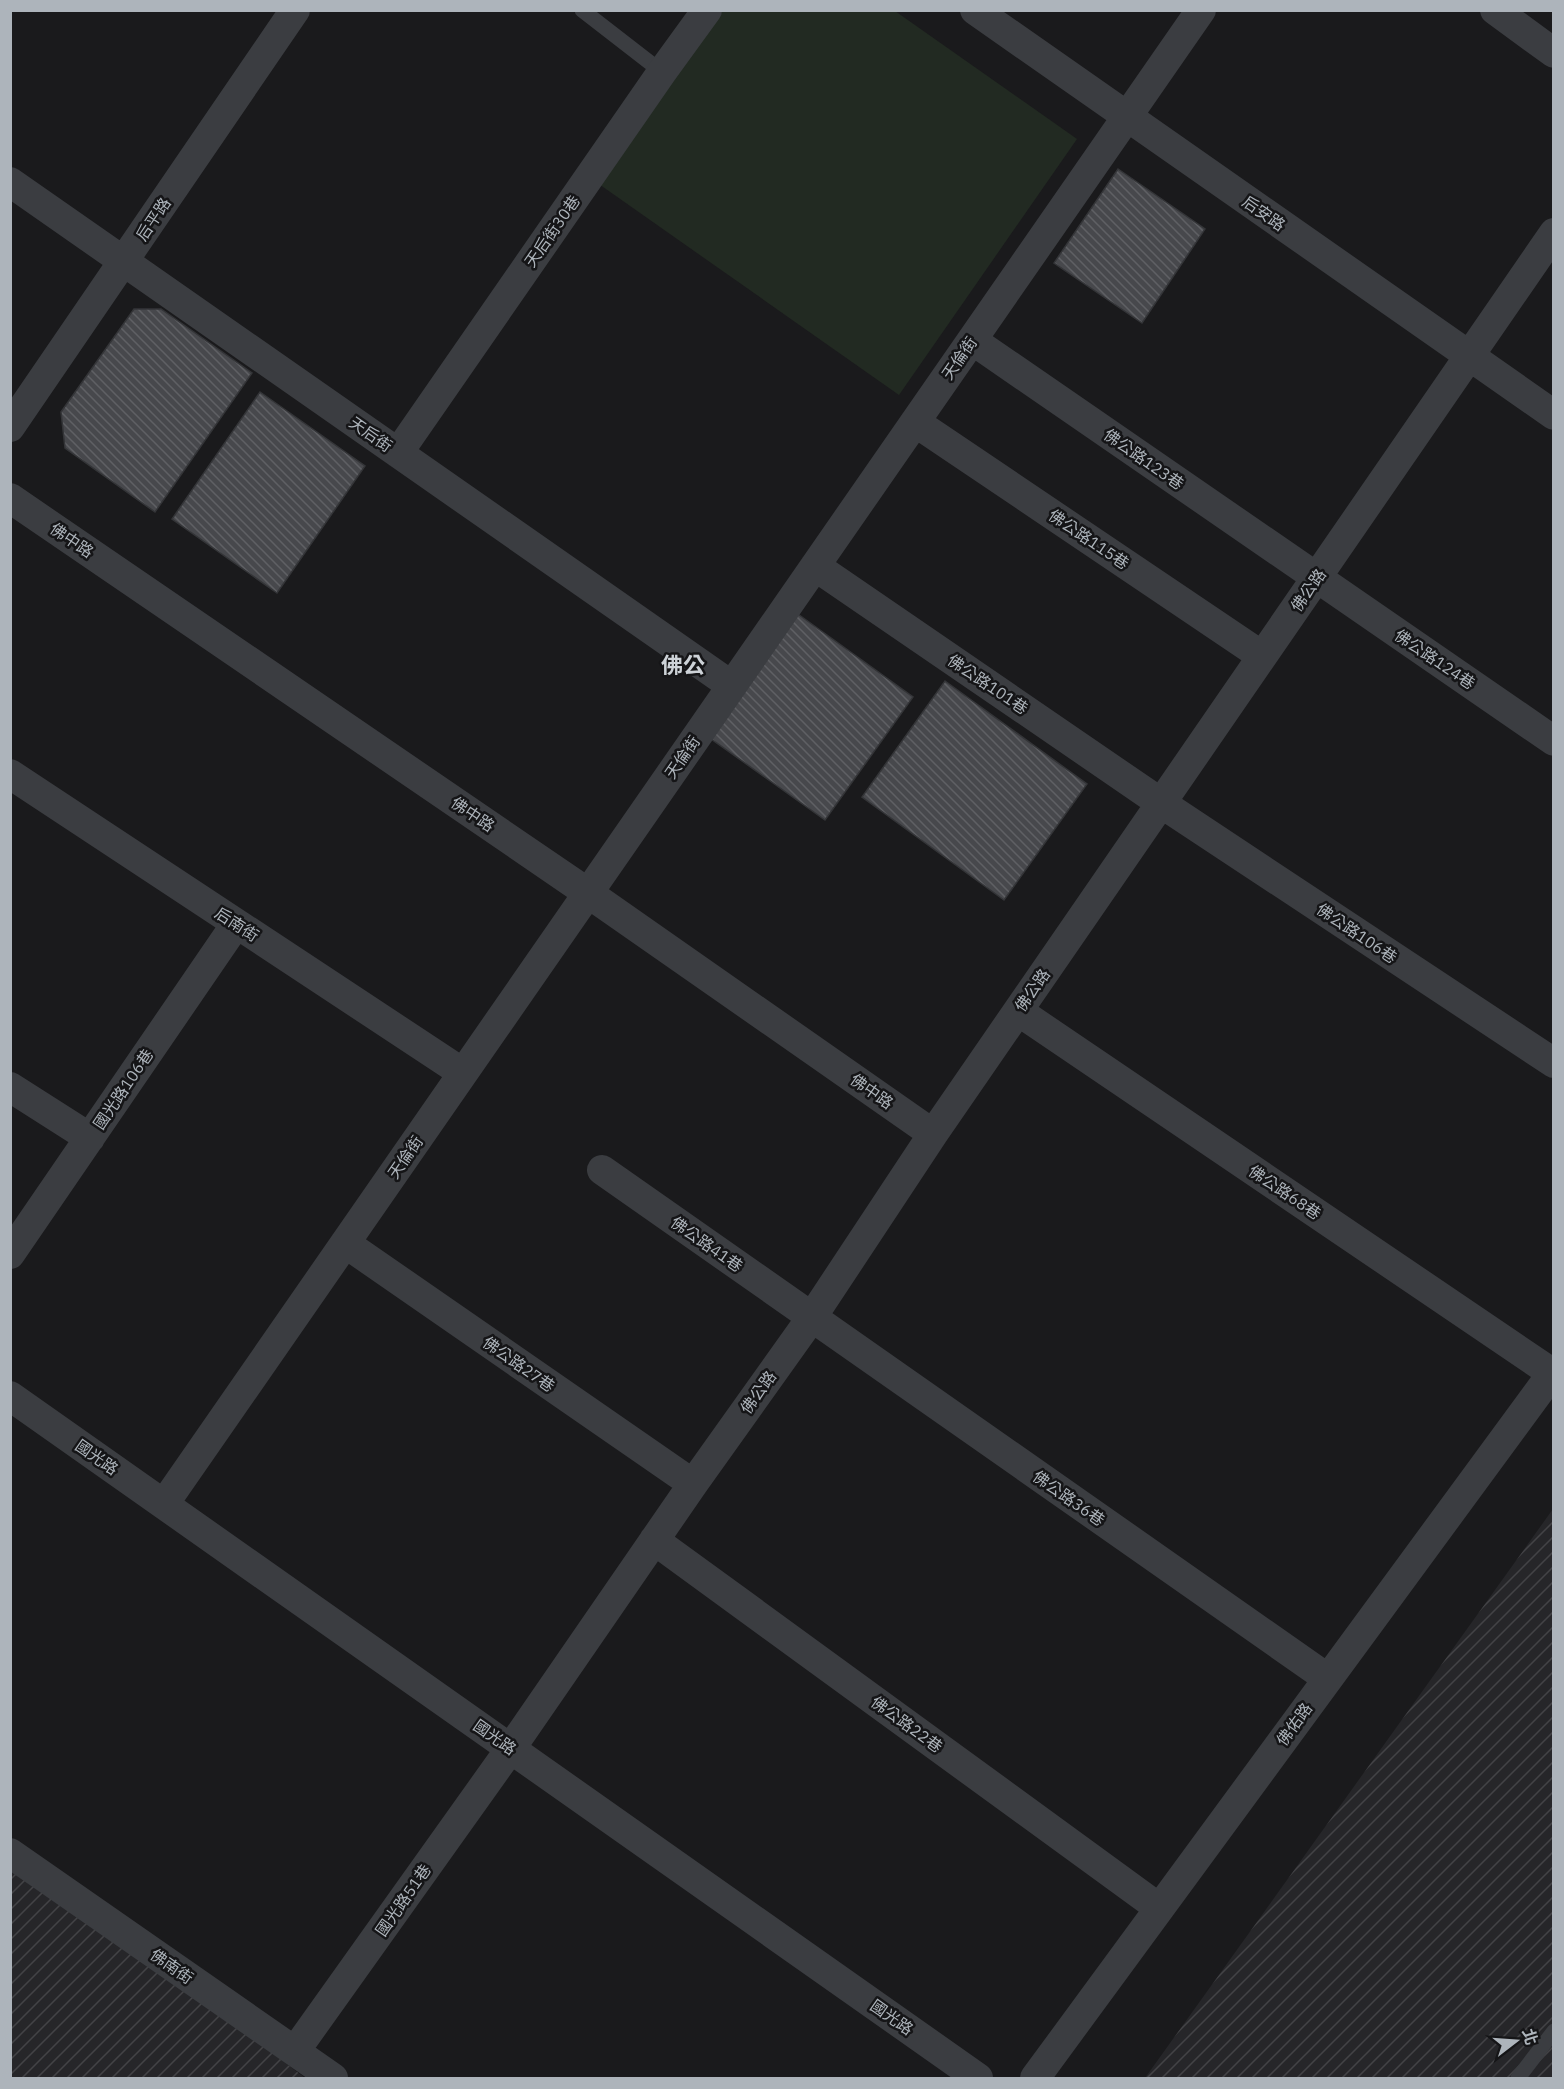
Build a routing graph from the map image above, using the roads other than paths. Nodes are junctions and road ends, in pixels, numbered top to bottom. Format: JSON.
{"nodes":[{"id":1,"x":295,"y":10,"type":"edge"},
{"id":2,"x":582,"y":10,"type":"edge"},
{"id":3,"x":707,"y":10,"type":"edge"},
{"id":4,"x":975,"y":10,"type":"edge"},
{"id":5,"x":1201,"y":10,"type":"edge"},
{"id":6,"x":1495,"y":10,"type":"edge"},
{"id":7,"x":1554,"y":53,"type":"edge"},
{"id":8,"x":662,"y":72,"type":"junction"},
{"id":9,"x":1127,"y":117,"type":"junction"},
{"id":10,"x":10,"y":182,"type":"edge"},
{"id":11,"x":1554,"y":232,"type":"edge"},
{"id":12,"x":124,"y":261,"type":"junction"},
{"id":13,"x":972,"y":340,"type":"junction"},
{"id":14,"x":1469,"y":356,"type":"junction"},
{"id":15,"x":1554,"y":415,"type":"edge"},
{"id":16,"x":915,"y":422,"type":"junction"},
{"id":17,"x":10,"y":427,"type":"edge"},
{"id":18,"x":398,"y":453,"type":"junction"},
{"id":19,"x":10,"y":498,"type":"edge"},
{"id":20,"x":815,"y":566,"type":"junction"},
{"id":21,"x":1316,"y":578,"type":"junction"},
{"id":22,"x":1262,"y":656,"type":"junction"},
{"id":23,"x":732,"y":686,"type":"junction"},
{"id":24,"x":1554,"y":741,"type":"edge"},
{"id":25,"x":10,"y":774,"type":"edge"},
{"id":26,"x":1161,"y":803,"type":"junction"},
{"id":27,"x":588,"y":893,"type":"junction"},
{"id":28,"x":236,"y":924,"type":"junction"},
{"id":29,"x":1018,"y":1011,"type":"junction"},
{"id":30,"x":1554,"y":1063,"type":"edge"},
{"id":31,"x":463,"y":1073,"type":"junction"},
{"id":32,"x":10,"y":1087,"type":"edge"},
{"id":33,"x":933,"y":1134,"type":"junction"},
{"id":34,"x":90,"y":1138,"type":"junction"},
{"id":35,"x":602,"y":1170,"type":"dead end"},
{"id":36,"x":345,"y":1243,"type":"junction"},
{"id":37,"x":10,"y":1254,"type":"edge"},
{"id":38,"x":812,"y":1317,"type":"junction"},
{"id":39,"x":1553,"y":1372,"type":"edge"},
{"id":40,"x":10,"y":1396,"type":"edge"},
{"id":41,"x":693,"y":1484,"type":"junction"},
{"id":42,"x":164,"y":1504,"type":"junction"},
{"id":43,"x":654,"y":1540,"type":"junction"},
{"id":44,"x":1327,"y":1678,"type":"junction"},
{"id":45,"x":511,"y":1748,"type":"junction"},
{"id":46,"x":10,"y":1853,"type":"edge"},
{"id":47,"x":1159,"y":1908,"type":"junction"},
{"id":48,"x":1554,"y":2031,"type":"edge"},
{"id":49,"x":295,"y":2051,"type":"junction"},
{"id":50,"x":333,"y":2079,"type":"edge"},
{"id":51,"x":978,"y":2079,"type":"edge"},
{"id":52,"x":1035,"y":2079,"type":"edge"},
{"id":53,"x":1518,"y":2079,"type":"edge"}],
"edges":[{"from":1,"to":12,"type":"street","name":"后平路"},
{"from":2,"to":8,"type":"lane"},
{"from":3,"to":8,"type":"street","name":"天后街30巷"},
{"from":4,"to":9,"type":"street","name":"后安路"},
{"from":5,"to":9,"type":"street","name":"天倫街"},
{"from":6,"to":7,"type":"street"},
{"from":8,"to":18,"type":"street","name":"天后街30巷"},
{"from":9,"to":13,"type":"street","name":"天倫街"},
{"from":9,"to":14,"type":"street","name":"后安路"},
{"from":10,"to":12,"type":"street","name":"天后街"},
{"from":11,"to":14,"type":"street","name":"佛公路"},
{"from":12,"to":17,"type":"street","name":"后平路"},
{"from":12,"to":18,"type":"street","name":"天后街"},
{"from":13,"to":16,"type":"street","name":"天倫街"},
{"from":13,"to":21,"type":"street","name":"佛公路123巷"},
{"from":14,"to":15,"type":"street","name":"后安路"},
{"from":14,"to":21,"type":"street","name":"佛公路"},
{"from":16,"to":20,"type":"street","name":"天倫街"},
{"from":16,"to":22,"type":"street","name":"佛公路115巷"},
{"from":18,"to":23,"type":"street","name":"天后街"},
{"from":19,"to":27,"type":"street","name":"佛中路"},
{"from":20,"to":23,"type":"street","name":"天倫街"},
{"from":20,"to":26,"type":"street","name":"佛公路101巷"},
{"from":21,"to":22,"type":"street","name":"佛公路"},
{"from":21,"to":24,"type":"street","name":"佛公路124巷"},
{"from":22,"to":26,"type":"street","name":"佛公路"},
{"from":23,"to":27,"type":"street","name":"天倫街"},
{"from":25,"to":28,"type":"street","name":"后南街"},
{"from":26,"to":29,"type":"street","name":"佛公路"},
{"from":26,"to":30,"type":"street","name":"佛公路106巷"},
{"from":27,"to":31,"type":"street","name":"天倫街"},
{"from":27,"to":33,"type":"street","name":"佛中路"},
{"from":28,"to":31,"type":"street","name":"后南街"},
{"from":28,"to":34,"type":"street","name":"國光路106巷"},
{"from":29,"to":33,"type":"street","name":"佛公路"},
{"from":29,"to":39,"type":"street","name":"佛公路68巷"},
{"from":31,"to":36,"type":"street","name":"天倫街"},
{"from":32,"to":34,"type":"street"},
{"from":33,"to":38,"type":"street","name":"佛公路"},
{"from":34,"to":37,"type":"street","name":"國光路106巷"},
{"from":35,"to":38,"type":"street","name":"佛公路41巷"},
{"from":36,"to":41,"type":"street","name":"佛公路27巷"},
{"from":36,"to":42,"type":"street","name":"天倫街"},
{"from":38,"to":41,"type":"street","name":"佛公路"},
{"from":38,"to":44,"type":"street","name":"佛公路36巷"},
{"from":39,"to":44,"type":"street","name":"佛佑路"},
{"from":40,"to":42,"type":"street","name":"國光路"},
{"from":41,"to":43,"type":"street","name":"佛公路"},
{"from":42,"to":45,"type":"street","name":"國光路"},
{"from":43,"to":45,"type":"street","name":"佛公路"},
{"from":43,"to":47,"type":"street","name":"佛公路22巷"},
{"from":44,"to":47,"type":"street","name":"佛佑路"},
{"from":45,"to":49,"type":"street","name":"國光路51巷"},
{"from":45,"to":51,"type":"street","name":"國光路"},
{"from":46,"to":49,"type":"street","name":"佛南街"},
{"from":47,"to":52,"type":"street","name":"佛佑路"},
{"from":48,"to":53,"type":"lane"},
{"from":49,"to":50,"type":"street","name":"佛南街"}]}
